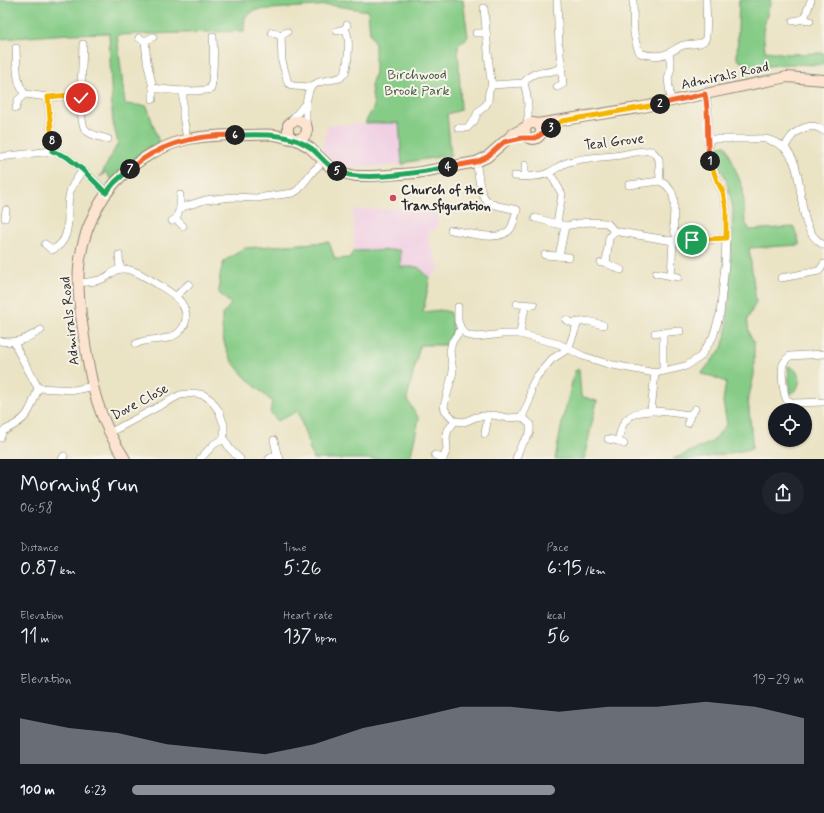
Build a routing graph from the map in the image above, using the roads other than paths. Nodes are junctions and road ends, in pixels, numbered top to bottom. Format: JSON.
{"nodes":[{"id":1,"x":557,"y":0,"type":"edge"},
{"id":2,"x":633,"y":0,"type":"edge"},
{"id":3,"x":706,"y":0,"type":"edge"},
{"id":4,"x":811,"y":0,"type":"edge"},
{"id":5,"x":484,"y":8,"type":"dead end"},
{"id":6,"x":793,"y":21,"type":"dead end"},
{"id":7,"x":337,"y":31,"type":"dead end"},
{"id":8,"x":272,"y":32,"type":"dead end"},
{"id":9,"x":476,"y":33,"type":"dead end"},
{"id":10,"x":486,"y":33,"type":"junction"},
{"id":11,"x":213,"y":36,"type":"dead end"},
{"id":12,"x":153,"y":37,"type":"dead end"},
{"id":13,"x":82,"y":44,"type":"dead end"},
{"id":14,"x":15,"y":48,"type":"dead end"},
{"id":15,"x":669,"y":53,"type":"junction"},
{"id":16,"x":561,"y":68,"type":"junction"},
{"id":17,"x":824,"y":80,"type":"edge"},
{"id":18,"x":524,"y":83,"type":"junction"},
{"id":19,"x":492,"y":85,"type":"junction"},
{"id":20,"x":310,"y":87,"type":"junction"},
{"id":21,"x":557,"y":87,"type":"dead end"},
{"id":22,"x":153,"y":88,"type":"junction"},
{"id":23,"x":183,"y":91,"type":"junction"},
{"id":24,"x":25,"y":94,"type":"junction"},
{"id":25,"x":80,"y":94,"type":"junction"},
{"id":26,"x":705,"y":94,"type":"junction"},
{"id":27,"x":48,"y":97,"type":"junction"},
{"id":28,"x":153,"y":99,"type":"dead end"},
{"id":29,"x":671,"y":101,"type":"junction"},
{"id":30,"x":306,"y":102,"type":"junction"},
{"id":31,"x":16,"y":108,"type":"dead end"},
{"id":32,"x":562,"y":121,"type":"junction"},
{"id":33,"x":289,"y":123,"type":"junction"},
{"id":34,"x":531,"y":125,"type":"junction"},
{"id":35,"x":306,"y":127,"type":"junction"},
{"id":36,"x":458,"y":128,"type":"dead end"},
{"id":37,"x":824,"y":131,"type":"edge"},
{"id":38,"x":271,"y":135,"type":"junction"},
{"id":39,"x":534,"y":138,"type":"junction"},
{"id":40,"x":108,"y":139,"type":"dead end"},
{"id":41,"x":187,"y":139,"type":"junction"},
{"id":42,"x":294,"y":139,"type":"junction"},
{"id":43,"x":708,"y":139,"type":"junction"},
{"id":44,"x":504,"y":142,"type":"junction"},
{"id":45,"x":785,"y":148,"type":"junction"},
{"id":46,"x":52,"y":151,"type":"junction"},
{"id":47,"x":315,"y":152,"type":"junction"},
{"id":48,"x":1,"y":155,"type":"edge"},
{"id":49,"x":324,"y":161,"type":"junction"},
{"id":50,"x":476,"y":162,"type":"junction"},
{"id":51,"x":525,"y":164,"type":"dead end"},
{"id":52,"x":83,"y":170,"type":"junction"},
{"id":53,"x":550,"y":173,"type":"junction"},
{"id":54,"x":514,"y":176,"type":"dead end"},
{"id":55,"x":525,"y":177,"type":"junction"},
{"id":56,"x":660,"y":181,"type":"junction"},
{"id":57,"x":629,"y":185,"type":"dead end"},
{"id":58,"x":106,"y":193,"type":"junction"},
{"id":59,"x":180,"y":195,"type":"dead end"},
{"id":60,"x":180,"y":208,"type":"junction"},
{"id":61,"x":535,"y":218,"type":"dead end"},
{"id":62,"x":557,"y":223,"type":"junction"},
{"id":63,"x":183,"y":226,"type":"dead end"},
{"id":64,"x":565,"y":226,"type":"junction"},
{"id":65,"x":451,"y":230,"type":"dead end"},
{"id":66,"x":614,"y":231,"type":"junction"},
{"id":67,"x":726,"y":238,"type":"junction"},
{"id":68,"x":676,"y":241,"type":"junction"},
{"id":69,"x":46,"y":244,"type":"dead end"},
{"id":70,"x":824,"y":245,"type":"edge"},
{"id":71,"x":119,"y":255,"type":"dead end"},
{"id":72,"x":545,"y":255,"type":"dead end"},
{"id":73,"x":559,"y":256,"type":"junction"},
{"id":74,"x":569,"y":257,"type":"dead end"},
{"id":75,"x":824,"y":264,"type":"edge"},
{"id":76,"x":120,"y":269,"type":"junction"},
{"id":77,"x":620,"y":270,"type":"dead end"},
{"id":78,"x":656,"y":273,"type":"dead end"},
{"id":79,"x":781,"y":278,"type":"dead end"},
{"id":80,"x":78,"y":283,"type":"junction"},
{"id":81,"x":189,"y":284,"type":"dead end"},
{"id":82,"x":176,"y":296,"type":"junction"},
{"id":83,"x":518,"y":304,"type":"dead end"},
{"id":84,"x":458,"y":307,"type":"dead end"},
{"id":85,"x":566,"y":320,"type":"dead end"},
{"id":86,"x":578,"y":322,"type":"junction"},
{"id":87,"x":603,"y":325,"type":"dead end"},
{"id":88,"x":461,"y":329,"type":"junction"},
{"id":89,"x":41,"y":330,"type":"dead end"},
{"id":90,"x":680,"y":331,"type":"dead end"},
{"id":91,"x":142,"y":332,"type":"dead end"},
{"id":92,"x":654,"y":333,"type":"dead end"},
{"id":93,"x":662,"y":333,"type":"junction"},
{"id":94,"x":520,"y":334,"type":"junction"},
{"id":95,"x":0,"y":342,"type":"edge"},
{"id":96,"x":15,"y":343,"type":"junction"},
{"id":97,"x":568,"y":349,"type":"junction"},
{"id":98,"x":824,"y":354,"type":"edge"},
{"id":99,"x":663,"y":371,"type":"junction"},
{"id":100,"x":655,"y":373,"type":"junction"},
{"id":101,"x":93,"y":386,"type":"junction"},
{"id":102,"x":38,"y":388,"type":"junction"},
{"id":103,"x":824,"y":402,"type":"edge"},
{"id":104,"x":695,"y":409,"type":"dead end"},
{"id":105,"x":651,"y":411,"type":"junction"},
{"id":106,"x":488,"y":415,"type":"junction"},
{"id":107,"x":690,"y":415,"type":"junction"},
{"id":108,"x":522,"y":417,"type":"junction"},
{"id":109,"x":455,"y":421,"type":"junction"},
{"id":110,"x":688,"y":423,"type":"dead end"},
{"id":111,"x":1,"y":433,"type":"edge"},
{"id":112,"x":109,"y":433,"type":"junction"},
{"id":113,"x":485,"y":434,"type":"dead end"},
{"id":114,"x":224,"y":439,"type":"junction"},
{"id":115,"x":608,"y":439,"type":"dead end"},
{"id":116,"x":274,"y":440,"type":"dead end"},
{"id":117,"x":435,"y":455,"type":"dead end"},
{"id":118,"x":279,"y":457,"type":"edge"},
{"id":119,"x":125,"y":459,"type":"edge"},
{"id":120,"x":200,"y":459,"type":"edge"},
{"id":121,"x":240,"y":459,"type":"edge"},
{"id":122,"x":269,"y":459,"type":"edge"},
{"id":123,"x":443,"y":459,"type":"edge"},
{"id":124,"x":516,"y":459,"type":"edge"}],
"edges":[{"from":1,"to":16,"type":"street"},
{"from":2,"to":15,"type":"street"},
{"from":3,"to":15,"type":"street"},
{"from":4,"to":6,"type":"street"},
{"from":5,"to":10,"type":"street"},
{"from":7,"to":20,"type":"street"},
{"from":8,"to":20,"type":"street"},
{"from":9,"to":10,"type":"street"},
{"from":10,"to":19,"type":"street"},
{"from":11,"to":23,"type":"street"},
{"from":12,"to":22,"type":"street"},
{"from":13,"to":25,"type":"street"},
{"from":14,"to":24,"type":"street"},
{"from":15,"to":29,"type":"street"},
{"from":16,"to":18,"type":"street"},
{"from":16,"to":21,"type":"street"},
{"from":17,"to":26,"type":"street","name":"Admirals Road"},
{"from":18,"to":19,"type":"street"},
{"from":18,"to":34,"type":"street"},
{"from":19,"to":36,"type":"street"},
{"from":20,"to":30,"type":"street"},
{"from":22,"to":23,"type":"street"},
{"from":22,"to":28,"type":"street"},
{"from":23,"to":41,"type":"street"},
{"from":24,"to":27,"type":"street"},
{"from":24,"to":31,"type":"street"},
{"from":25,"to":27,"type":"street"},
{"from":25,"to":40,"type":"street"},
{"from":26,"to":29,"type":"street","name":"Admirals Road"},
{"from":26,"to":43,"type":"street"},
{"from":27,"to":46,"type":"street"},
{"from":29,"to":32,"type":"street","name":"Admirals Road"},
{"from":30,"to":33,"type":"street"},
{"from":30,"to":35,"type":"street"},
{"from":32,"to":34,"type":"street","name":"Admirals Road"},
{"from":32,"to":39,"type":"street","name":"Admirals Road"},
{"from":33,"to":35,"type":"street"},
{"from":33,"to":38,"type":"street","name":"Admirals Road"},
{"from":33,"to":42,"type":"street"},
{"from":34,"to":39,"type":"street"},
{"from":34,"to":44,"type":"street","name":"Admirals Road"},
{"from":35,"to":42,"type":"street"},
{"from":35,"to":47,"type":"street","name":"Admirals Road"},
{"from":37,"to":45,"type":"street"},
{"from":38,"to":41,"type":"street","name":"Admirals Road"},
{"from":38,"to":42,"type":"street","name":"Admirals Road"},
{"from":39,"to":44,"type":"street","name":"Admirals Road"},
{"from":41,"to":58,"type":"street","name":"Admirals Road"},
{"from":42,"to":47,"type":"street","name":"Admirals Road"},
{"from":43,"to":45,"type":"street"},
{"from":43,"to":67,"type":"street"},
{"from":44,"to":50,"type":"street","name":"Admirals Road"},
{"from":45,"to":70,"type":"street"},
{"from":46,"to":48,"type":"street"},
{"from":46,"to":52,"type":"street"},
{"from":47,"to":49,"type":"street","name":"Admirals Road"},
{"from":49,"to":50,"type":"street","name":"Admirals Road"},
{"from":49,"to":60,"type":"street"},
{"from":50,"to":65,"type":"street"},
{"from":51,"to":55,"type":"street"},
{"from":52,"to":58,"type":"street"},
{"from":52,"to":69,"type":"street"},
{"from":53,"to":55,"type":"street","name":"Teal Grove"},
{"from":53,"to":56,"type":"street","name":"Teal Grove"},
{"from":53,"to":62,"type":"street"},
{"from":54,"to":55,"type":"street","name":"Teal Grove"},
{"from":56,"to":57,"type":"street"},
{"from":56,"to":68,"type":"street"},
{"from":58,"to":80,"type":"street","name":"Admirals Road"},
{"from":59,"to":60,"type":"street"},
{"from":60,"to":63,"type":"street"},
{"from":61,"to":62,"type":"street"},
{"from":62,"to":64,"type":"street"},
{"from":64,"to":66,"type":"street"},
{"from":64,"to":73,"type":"street"},
{"from":66,"to":68,"type":"street"},
{"from":66,"to":77,"type":"street"},
{"from":67,"to":68,"type":"street"},
{"from":67,"to":99,"type":"street"},
{"from":68,"to":78,"type":"street"},
{"from":71,"to":76,"type":"street"},
{"from":72,"to":73,"type":"street"},
{"from":73,"to":74,"type":"street"},
{"from":75,"to":79,"type":"street"},
{"from":76,"to":80,"type":"street"},
{"from":76,"to":82,"type":"street"},
{"from":80,"to":101,"type":"street","name":"Admirals Road"},
{"from":81,"to":82,"type":"street"},
{"from":82,"to":91,"type":"street"},
{"from":83,"to":94,"type":"street"},
{"from":84,"to":88,"type":"street"},
{"from":85,"to":86,"type":"street"},
{"from":86,"to":87,"type":"street"},
{"from":86,"to":97,"type":"street"},
{"from":88,"to":94,"type":"street"},
{"from":88,"to":109,"type":"street"},
{"from":89,"to":96,"type":"street"},
{"from":90,"to":93,"type":"street"},
{"from":92,"to":93,"type":"street"},
{"from":93,"to":99,"type":"street"},
{"from":94,"to":97,"type":"street"},
{"from":95,"to":96,"type":"street"},
{"from":96,"to":102,"type":"street"},
{"from":97,"to":100,"type":"street"},
{"from":97,"to":108,"type":"street"},
{"from":98,"to":103,"type":"street"},
{"from":99,"to":100,"type":"street"},
{"from":100,"to":105,"type":"street"},
{"from":101,"to":102,"type":"street"},
{"from":101,"to":112,"type":"street","name":"Admirals Road"},
{"from":102,"to":111,"type":"street"},
{"from":104,"to":107,"type":"street"},
{"from":105,"to":107,"type":"street"},
{"from":105,"to":115,"type":"street"},
{"from":106,"to":108,"type":"street"},
{"from":106,"to":109,"type":"street"},
{"from":106,"to":113,"type":"street"},
{"from":107,"to":110,"type":"street"},
{"from":108,"to":124,"type":"street"},
{"from":109,"to":123,"type":"street"},
{"from":112,"to":114,"type":"street","name":"Dove Close"},
{"from":112,"to":119,"type":"street","name":"Admirals Road"},
{"from":114,"to":120,"type":"street"},
{"from":114,"to":121,"type":"street"},
{"from":116,"to":118,"type":"street"},
{"from":117,"to":123,"type":"street"},
{"from":118,"to":122,"type":"street"}]}
